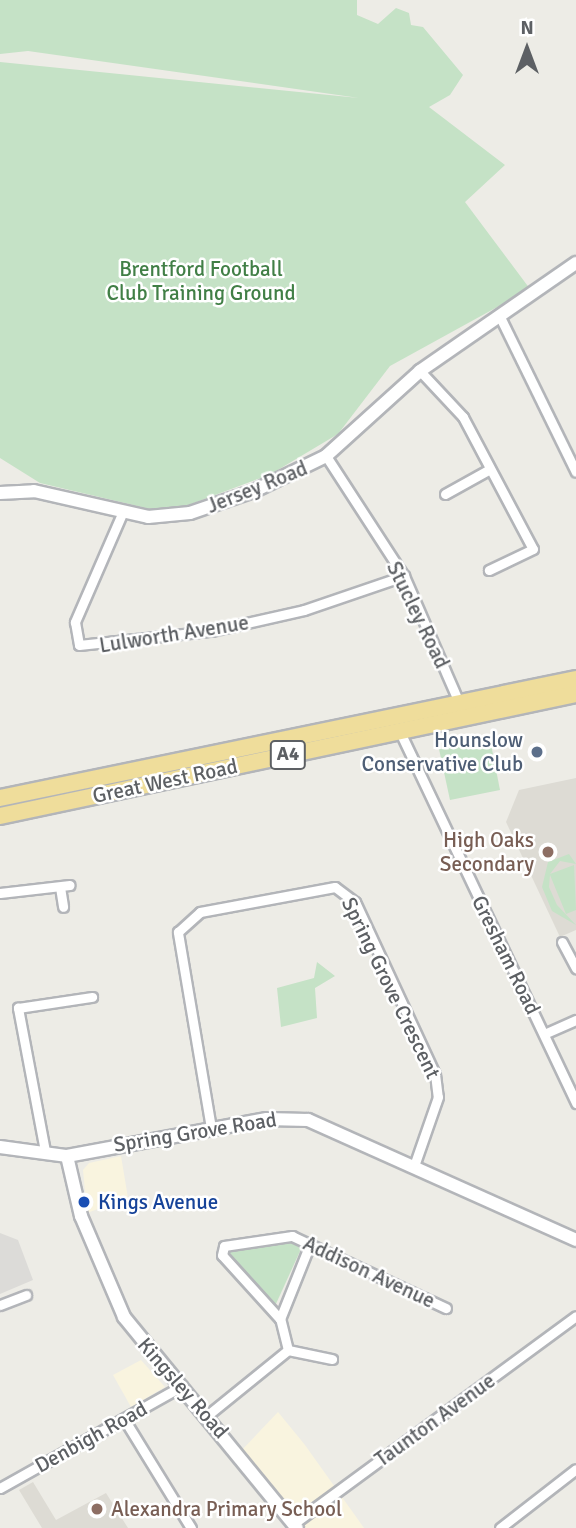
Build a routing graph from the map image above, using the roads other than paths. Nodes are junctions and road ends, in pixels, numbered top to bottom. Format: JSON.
{"nodes":[{"id":1,"x":576,"y":262,"type":"edge"},
{"id":2,"x":501,"y":319,"type":"junction"},
{"id":3,"x":420,"y":371,"type":"junction"},
{"id":4,"x":326,"y":456,"type":"junction"},
{"id":5,"x":490,"y":469,"type":"junction"},
{"id":6,"x":576,"y":472,"type":"edge"},
{"id":7,"x":0,"y":493,"type":"edge"},
{"id":8,"x":445,"y":494,"type":"dead end"},
{"id":9,"x":121,"y":516,"type":"junction"},
{"id":10,"x":489,"y":570,"type":"dead end"},
{"id":11,"x":404,"y":576,"type":"junction"},
{"id":12,"x":576,"y":679,"type":"edge"},
{"id":13,"x":576,"y":694,"type":"edge"},
{"id":14,"x":460,"y":705,"type":"junction"},
{"id":15,"x":400,"y":732,"type":"junction"},
{"id":16,"x":0,"y":799,"type":"edge"},
{"id":17,"x":0,"y":816,"type":"edge"},
{"id":18,"x":0,"y":893,"type":"edge"},
{"id":19,"x":63,"y":907,"type":"dead end"},
{"id":20,"x":562,"y":942,"type":"dead end"},
{"id":21,"x":576,"y":968,"type":"edge"},
{"id":22,"x":92,"y":997,"type":"dead end"},
{"id":23,"x":576,"y":1020,"type":"edge"},
{"id":24,"x":544,"y":1034,"type":"junction"},
{"id":25,"x":576,"y":1103,"type":"edge"},
{"id":26,"x":211,"y":1128,"type":"junction"},
{"id":27,"x":0,"y":1147,"type":"edge"},
{"id":28,"x":45,"y":1151,"type":"junction"},
{"id":29,"x":67,"y":1156,"type":"junction"},
{"id":30,"x":415,"y":1166,"type":"junction"},
{"id":31,"x":576,"y":1240,"type":"edge"},
{"id":32,"x":310,"y":1244,"type":"junction"},
{"id":33,"x":26,"y":1295,"type":"dead end"},
{"id":34,"x":0,"y":1306,"type":"edge"},
{"id":35,"x":446,"y":1308,"type":"dead end"},
{"id":36,"x":576,"y":1316,"type":"edge"},
{"id":37,"x":280,"y":1319,"type":"junction"},
{"id":38,"x":288,"y":1350,"type":"junction"},
{"id":39,"x":332,"y":1359,"type":"dead end"},
{"id":40,"x":182,"y":1386,"type":"junction"},
{"id":41,"x":209,"y":1414,"type":"junction"},
{"id":42,"x":124,"y":1419,"type":"junction"},
{"id":43,"x":576,"y":1469,"type":"edge"},
{"id":44,"x":0,"y":1488,"type":"edge"},
{"id":45,"x":295,"y":1526,"type":"edge"},
{"id":46,"x":191,"y":1528,"type":"edge"},
{"id":47,"x":500,"y":1528,"type":"edge"}],
"edges":[{"from":1,"to":2,"type":"street","name":"Jersey Road"},
{"from":2,"to":3,"type":"street","name":"Jersey Road"},
{"from":2,"to":6,"type":"street"},
{"from":3,"to":4,"type":"street","name":"Jersey Road"},
{"from":3,"to":5,"type":"street"},
{"from":4,"to":9,"type":"street","name":"Jersey Road"},
{"from":4,"to":11,"type":"street","name":"Stucley Road"},
{"from":5,"to":8,"type":"street"},
{"from":5,"to":10,"type":"street"},
{"from":7,"to":9,"type":"street","name":"Jersey Road"},
{"from":9,"to":11,"type":"street","name":"Lulworth Avenue"},
{"from":11,"to":14,"type":"street","name":"Stucley Road"},
{"from":12,"to":14,"type":"highway","name":"Great West Road","number":"A4"},
{"from":13,"to":15,"type":"highway","name":"Great West Road","number":"A4"},
{"from":14,"to":16,"type":"highway","name":"Great West Road","number":"A4"},
{"from":15,"to":17,"type":"highway","name":"Great West Road","number":"A4"},
{"from":15,"to":24,"type":"street","name":"Gresham Road"},
{"from":18,"to":19,"type":"street"},
{"from":20,"to":21,"type":"street"},
{"from":22,"to":28,"type":"street"},
{"from":23,"to":24,"type":"street"},
{"from":24,"to":25,"type":"street","name":"Gresham Road"},
{"from":26,"to":29,"type":"street","name":"Spring Grove Road"},
{"from":26,"to":30,"type":"street","name":"Spring Grove Road"},
{"from":26,"to":30,"type":"street","name":"Spring Grove Crescent"},
{"from":27,"to":28,"type":"street","name":"Spring Grove Road"},
{"from":28,"to":29,"type":"street","name":"Spring Grove Road"},
{"from":29,"to":40,"type":"street","name":"Kingsley Road"},
{"from":30,"to":31,"type":"street","name":"Spring Grove Road"},
{"from":32,"to":35,"type":"street","name":"Addison Avenue"},
{"from":32,"to":37,"type":"street"},
{"from":32,"to":37,"type":"street","name":"Addison Avenue"},
{"from":33,"to":34,"type":"street"},
{"from":36,"to":45,"type":"street","name":"Taunton Avenue"},
{"from":37,"to":38,"type":"street"},
{"from":38,"to":39,"type":"street"},
{"from":38,"to":41,"type":"street"},
{"from":40,"to":41,"type":"street","name":"Kingsley Road"},
{"from":40,"to":42,"type":"street","name":"Denbigh Road"},
{"from":41,"to":45,"type":"street","name":"Kingsley Road"},
{"from":42,"to":44,"type":"street","name":"Denbigh Road"},
{"from":42,"to":46,"type":"street"},
{"from":43,"to":47,"type":"street"}]}
